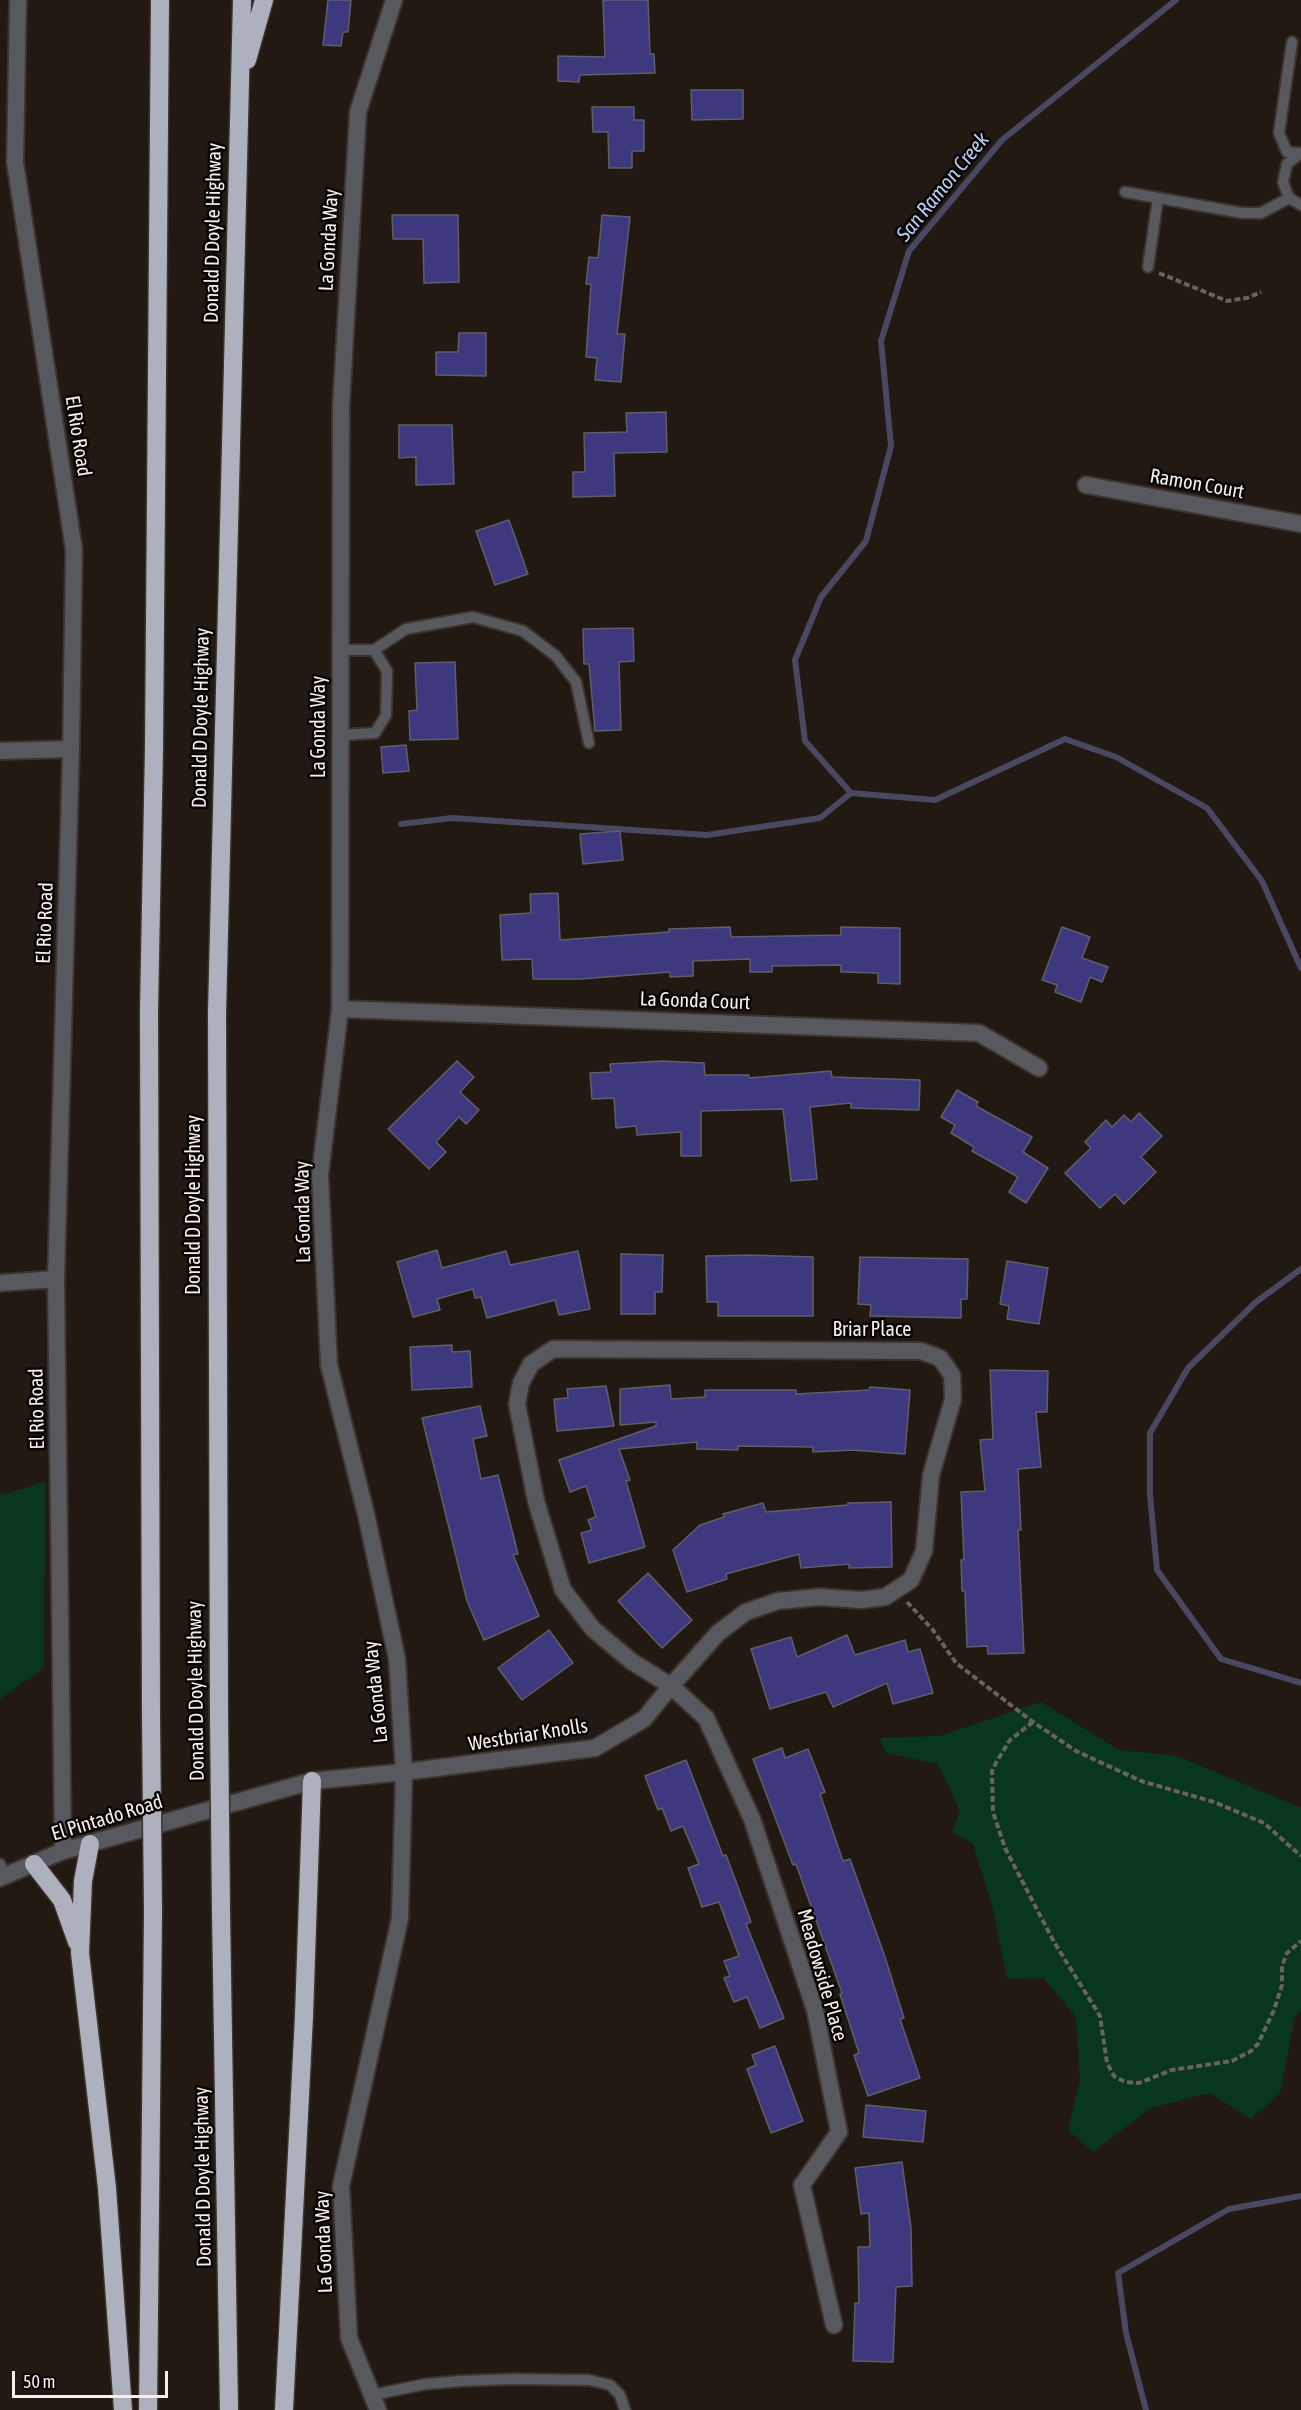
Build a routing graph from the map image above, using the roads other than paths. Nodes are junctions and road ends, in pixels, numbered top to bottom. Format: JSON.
{"nodes":[{"id":1,"x":18,"y":0,"type":"edge"},
{"id":2,"x":160,"y":0,"type":"edge"},
{"id":3,"x":242,"y":0,"type":"edge"},
{"id":4,"x":264,"y":0,"type":"edge"},
{"id":5,"x":394,"y":0,"type":"edge"},
{"id":6,"x":1292,"y":42,"type":"dead end"},
{"id":7,"x":240,"y":85,"type":"junction"},
{"id":8,"x":1301,"y":153,"type":"edge"},
{"id":9,"x":7,"y":161,"type":"edge"},
{"id":10,"x":1125,"y":192,"type":"dead end"},
{"id":11,"x":1158,"y":198,"type":"junction"},
{"id":12,"x":1289,"y":198,"type":"junction"},
{"id":13,"x":1301,"y":205,"type":"edge"},
{"id":14,"x":1148,"y":267,"type":"road end"},
{"id":15,"x":1086,"y":485,"type":"dead end"},
{"id":16,"x":1301,"y":524,"type":"edge"},
{"id":17,"x":340,"y":650,"type":"junction"},
{"id":18,"x":374,"y":650,"type":"junction"},
{"id":19,"x":340,"y":735,"type":"junction"},
{"id":20,"x":589,"y":743,"type":"dead end"},
{"id":21,"x":71,"y":749,"type":"junction"},
{"id":22,"x":0,"y":751,"type":"edge"},
{"id":23,"x":340,"y":1010,"type":"junction"},
{"id":24,"x":1039,"y":1068,"type":"dead end"},
{"id":25,"x":56,"y":1280,"type":"junction"},
{"id":26,"x":0,"y":1283,"type":"edge"},
{"id":27,"x":671,"y":1686,"type":"junction"},
{"id":28,"x":404,"y":1772,"type":"junction"},
{"id":29,"x":312,"y":1781,"type":"junction"},
{"id":30,"x":90,"y":1844,"type":"junction"},
{"id":31,"x":63,"y":1851,"type":"junction"},
{"id":32,"x":34,"y":1864,"type":"junction"},
{"id":33,"x":2,"y":1873,"type":"edge"},
{"id":34,"x":80,"y":1953,"type":"junction"},
{"id":35,"x":834,"y":2325,"type":"dead end"},
{"id":36,"x":375,"y":2402,"type":"edge"},
{"id":37,"x":123,"y":2410,"type":"edge"},
{"id":38,"x":148,"y":2410,"type":"edge"},
{"id":39,"x":229,"y":2410,"type":"edge"},
{"id":40,"x":284,"y":2410,"type":"edge"},
{"id":41,"x":625,"y":2410,"type":"edge"}],
"edges":[{"from":1,"to":9,"type":"street","name":"El Rio Road"},
{"from":2,"to":38,"type":"highway","bridge":true},
{"from":3,"to":7,"type":"highway","name":"Donald D Doyle Highway"},
{"from":4,"to":7,"type":"highway"},
{"from":5,"to":17,"type":"street","name":"La Gonda Way"},
{"from":6,"to":8,"type":"lane"},
{"from":7,"to":39,"type":"highway","name":"Donald D Doyle Highway","bridge":true},
{"from":8,"to":12,"type":"lane"},
{"from":9,"to":21,"type":"street","name":"El Rio Road"},
{"from":10,"to":11,"type":"lane"},
{"from":11,"to":12,"type":"lane"},
{"from":11,"to":14,"type":"lane"},
{"from":12,"to":13,"type":"lane"},
{"from":15,"to":16,"type":"street","name":"Ramon Court"},
{"from":17,"to":18,"type":"lane"},
{"from":17,"to":19,"type":"street","name":"La Gonda Way"},
{"from":18,"to":19,"type":"lane"},
{"from":18,"to":20,"type":"lane"},
{"from":19,"to":23,"type":"street","name":"La Gonda Way"},
{"from":21,"to":22,"type":"street"},
{"from":21,"to":25,"type":"street","name":"El Rio Road"},
{"from":23,"to":24,"type":"street","name":"La Gonda Court"},
{"from":23,"to":28,"type":"street","name":"La Gonda Way"},
{"from":25,"to":26,"type":"street"},
{"from":25,"to":31,"type":"street","name":"El Rio Road"},
{"from":27,"to":27,"type":"street","name":"Briar Place"},
{"from":27,"to":28,"type":"street","name":"Westbriar Knolls"},
{"from":27,"to":35,"type":"street","name":"Meadowside Place"},
{"from":28,"to":29,"type":"street","name":"El Pintado Road"},
{"from":28,"to":36,"type":"street","name":"La Gonda Way"},
{"from":29,"to":30,"type":"street","name":"El Pintado Road"},
{"from":29,"to":40,"type":"highway"},
{"from":30,"to":31,"type":"street","name":"El Pintado Road"},
{"from":30,"to":34,"type":"highway"},
{"from":31,"to":32,"type":"street","name":"El Pintado Road"},
{"from":32,"to":33,"type":"street","name":"El Pintado Road"},
{"from":32,"to":34,"type":"highway"},
{"from":34,"to":37,"type":"highway"},
{"from":36,"to":41,"type":"lane"}]}
